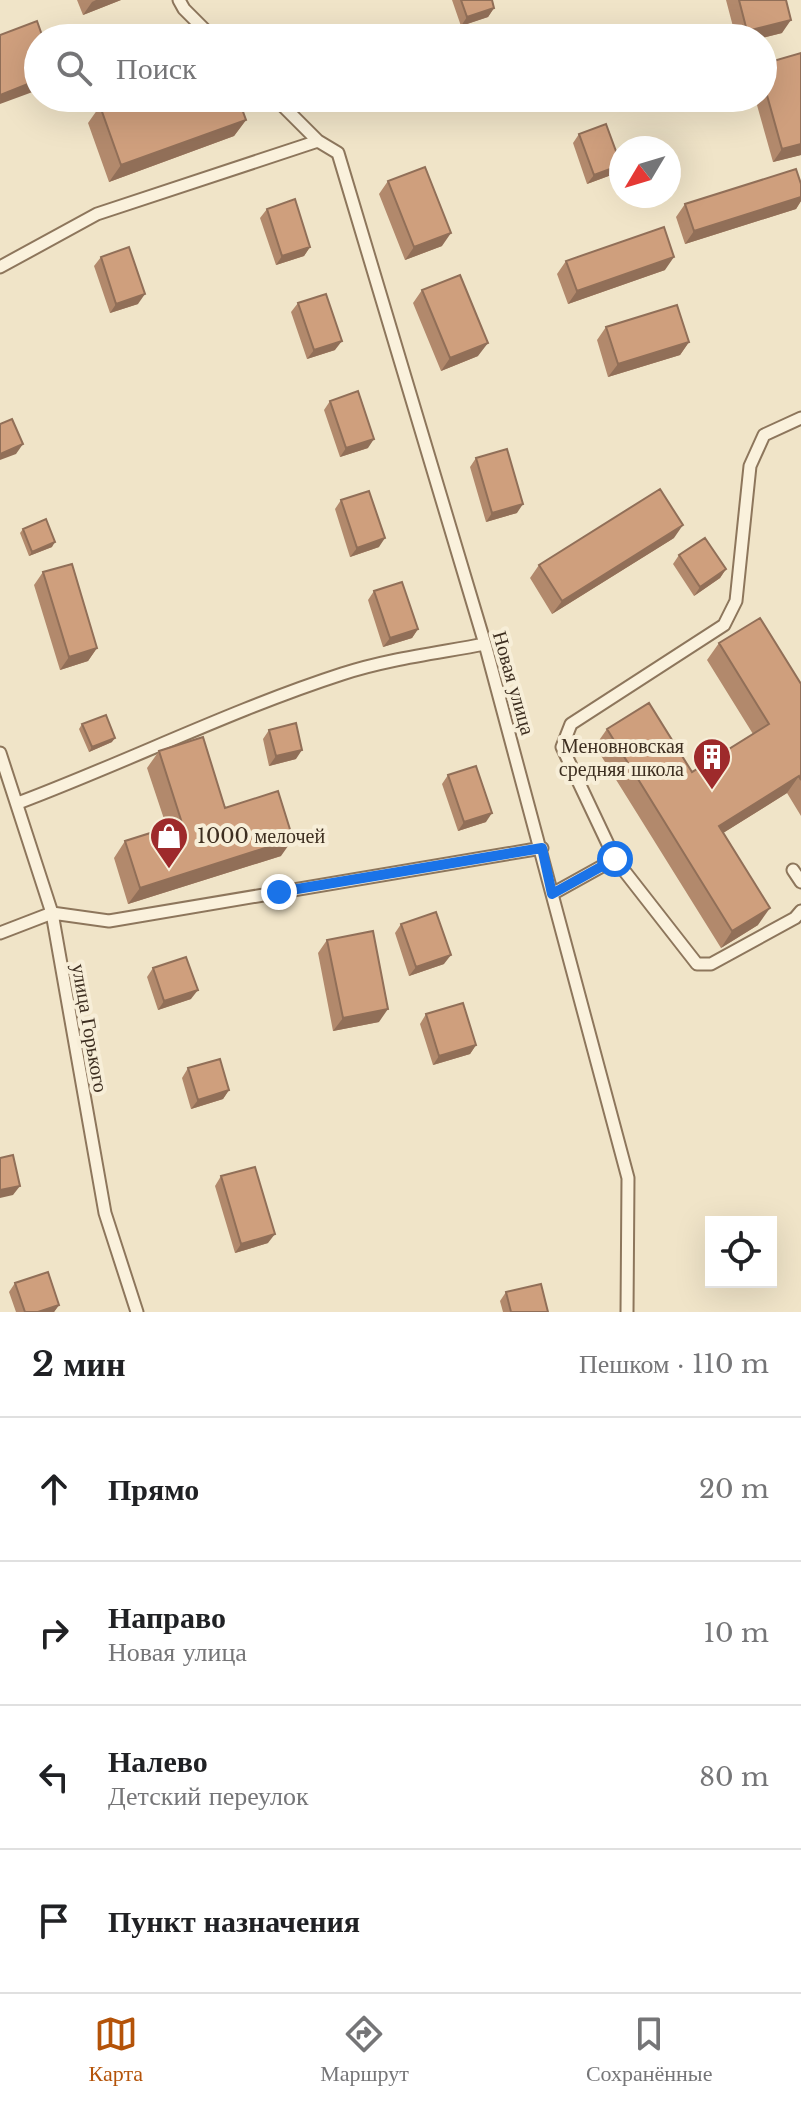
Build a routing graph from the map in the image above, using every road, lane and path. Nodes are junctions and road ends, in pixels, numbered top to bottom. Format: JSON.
{"nodes":[{"id":1,"x":179,"y":0,"type":"edge"},
{"id":2,"x":199,"y":24,"type":"edge"},
{"id":3,"x":289,"y":112,"type":"edge"},
{"id":4,"x":318,"y":141,"type":"junction"},
{"id":5,"x":0,"y":267,"type":"edge"},
{"id":6,"x":801,"y":418,"type":"edge"},
{"id":7,"x":485,"y":644,"type":"junction"},
{"id":8,"x":0,"y":753,"type":"edge"},
{"id":9,"x":18,"y":803,"type":"junction"},
{"id":10,"x":542,"y":848,"type":"junction"},
{"id":11,"x":615,"y":859,"type":"junction"},
{"id":12,"x":793,"y":870,"type":"dead end"},
{"id":13,"x":801,"y":882,"type":"edge"},
{"id":14,"x":552,"y":894,"type":"junction"},
{"id":15,"x":801,"y":911,"type":"edge"},
{"id":16,"x":52,"y":913,"type":"junction"},
{"id":17,"x":0,"y":933,"type":"edge"},
{"id":18,"x":137,"y":1312,"type":"edge"},
{"id":19,"x":627,"y":1312,"type":"edge"}],
"edges":[{"from":1,"to":2,"type":"lane"},
{"from":3,"to":4,"type":"lane","name":"Новая улица"},
{"from":4,"to":5,"type":"lane"},
{"from":4,"to":7,"type":"lane","name":"Новая улица"},
{"from":6,"to":11,"type":"lane"},
{"from":7,"to":9,"type":"lane"},
{"from":7,"to":10,"type":"lane","name":"Новая улица"},
{"from":8,"to":9,"type":"lane","name":"улица Горького"},
{"from":9,"to":16,"type":"lane","name":"улица Горького"},
{"from":10,"to":14,"type":"lane","name":"Новая улица"},
{"from":10,"to":16,"type":"lane"},
{"from":11,"to":14,"type":"lane"},
{"from":11,"to":15,"type":"lane"},
{"from":12,"to":13,"type":"lane"},
{"from":14,"to":19,"type":"lane","name":"Новая улица"},
{"from":16,"to":17,"type":"lane"},
{"from":16,"to":18,"type":"lane","name":"улица Горького"}]}
